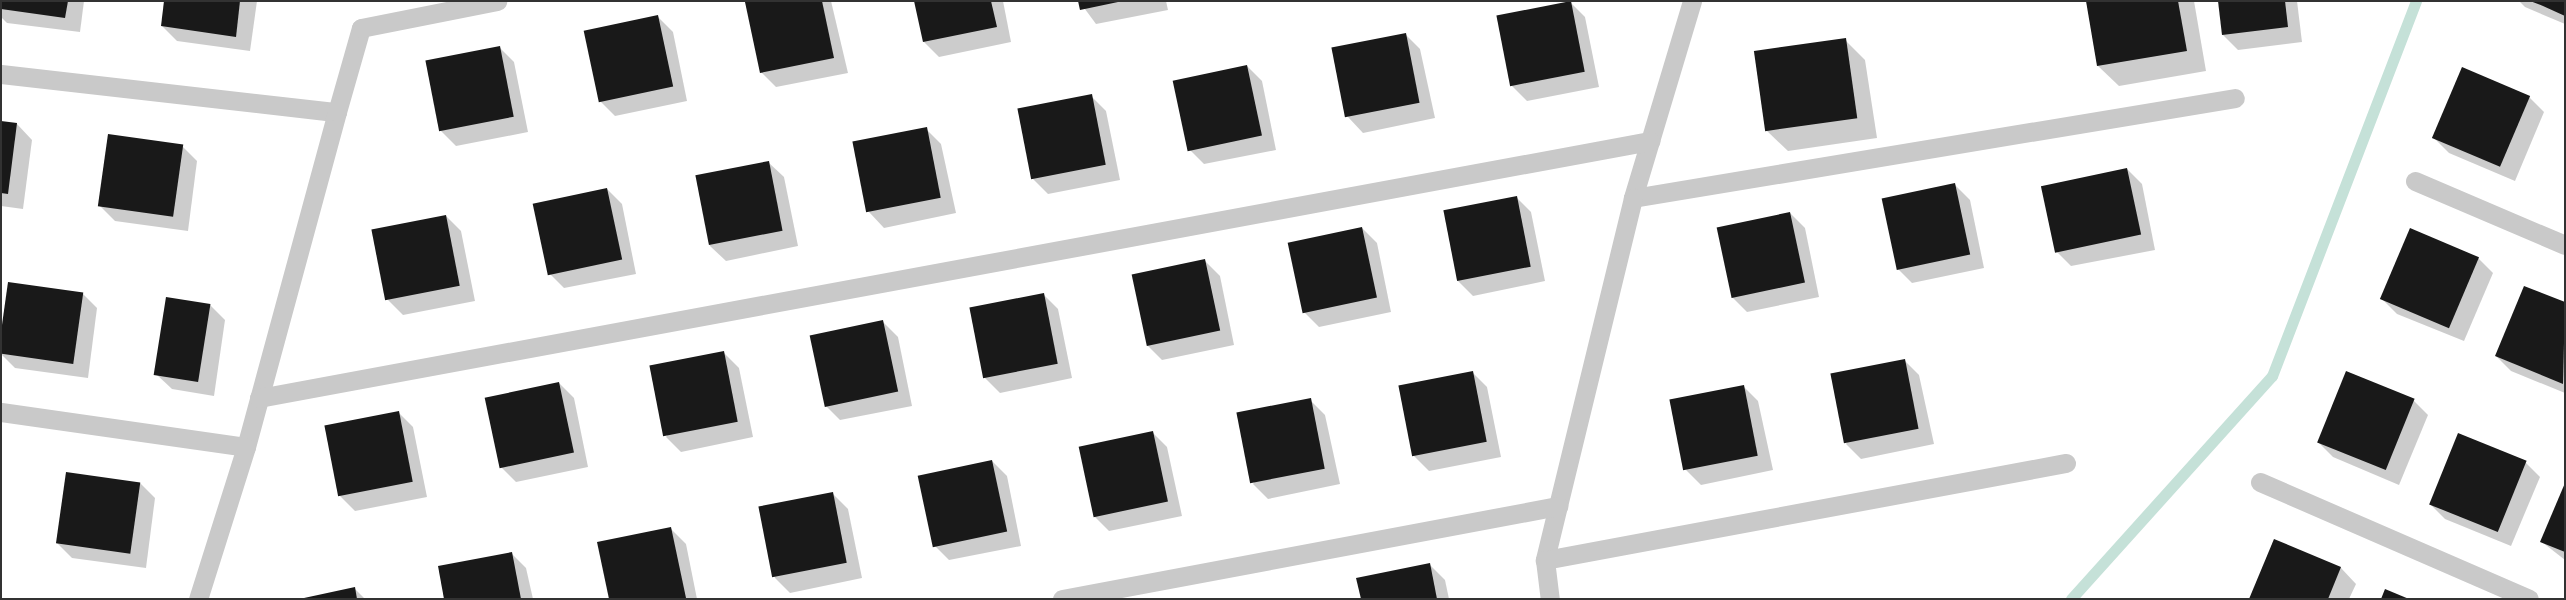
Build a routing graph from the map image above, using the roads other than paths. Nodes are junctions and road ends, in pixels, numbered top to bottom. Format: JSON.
{"nodes":[{"id":1,"x":497,"y":1,"type":"edge"},
{"id":2,"x":1692,"y":1,"type":"edge"},
{"id":3,"x":1,"y":74,"type":"edge"},
{"id":4,"x":2235,"y":98,"type":"dead end"},
{"id":5,"x":336,"y":112,"type":"junction"},
{"id":6,"x":1650,"y":141,"type":"junction"},
{"id":7,"x":2415,"y":181,"type":"dead end"},
{"id":8,"x":1632,"y":198,"type":"junction"},
{"id":9,"x":2565,"y":245,"type":"edge"},
{"id":10,"x":259,"y":398,"type":"junction"},
{"id":11,"x":1,"y":412,"type":"edge"},
{"id":12,"x":246,"y":447,"type":"junction"},
{"id":13,"x":2066,"y":463,"type":"dead end"},
{"id":14,"x":2260,"y":482,"type":"dead end"},
{"id":15,"x":1558,"y":506,"type":"junction"},
{"id":16,"x":1545,"y":560,"type":"junction"},
{"id":17,"x":198,"y":599,"type":"edge"},
{"id":18,"x":1062,"y":599,"type":"edge"},
{"id":19,"x":1550,"y":599,"type":"edge"},
{"id":20,"x":2529,"y":599,"type":"edge"}],
"edges":[{"from":1,"to":5,"type":"lane"},
{"from":2,"to":6,"type":"lane"},
{"from":3,"to":5,"type":"lane"},
{"from":4,"to":8,"type":"lane"},
{"from":5,"to":10,"type":"lane"},
{"from":6,"to":8,"type":"lane"},
{"from":6,"to":10,"type":"lane"},
{"from":7,"to":9,"type":"lane"},
{"from":8,"to":15,"type":"lane"},
{"from":10,"to":12,"type":"lane"},
{"from":11,"to":12,"type":"lane"},
{"from":12,"to":17,"type":"lane"},
{"from":13,"to":16,"type":"lane"},
{"from":14,"to":20,"type":"lane"},
{"from":15,"to":16,"type":"lane"},
{"from":15,"to":18,"type":"lane"},
{"from":16,"to":19,"type":"lane"}]}
